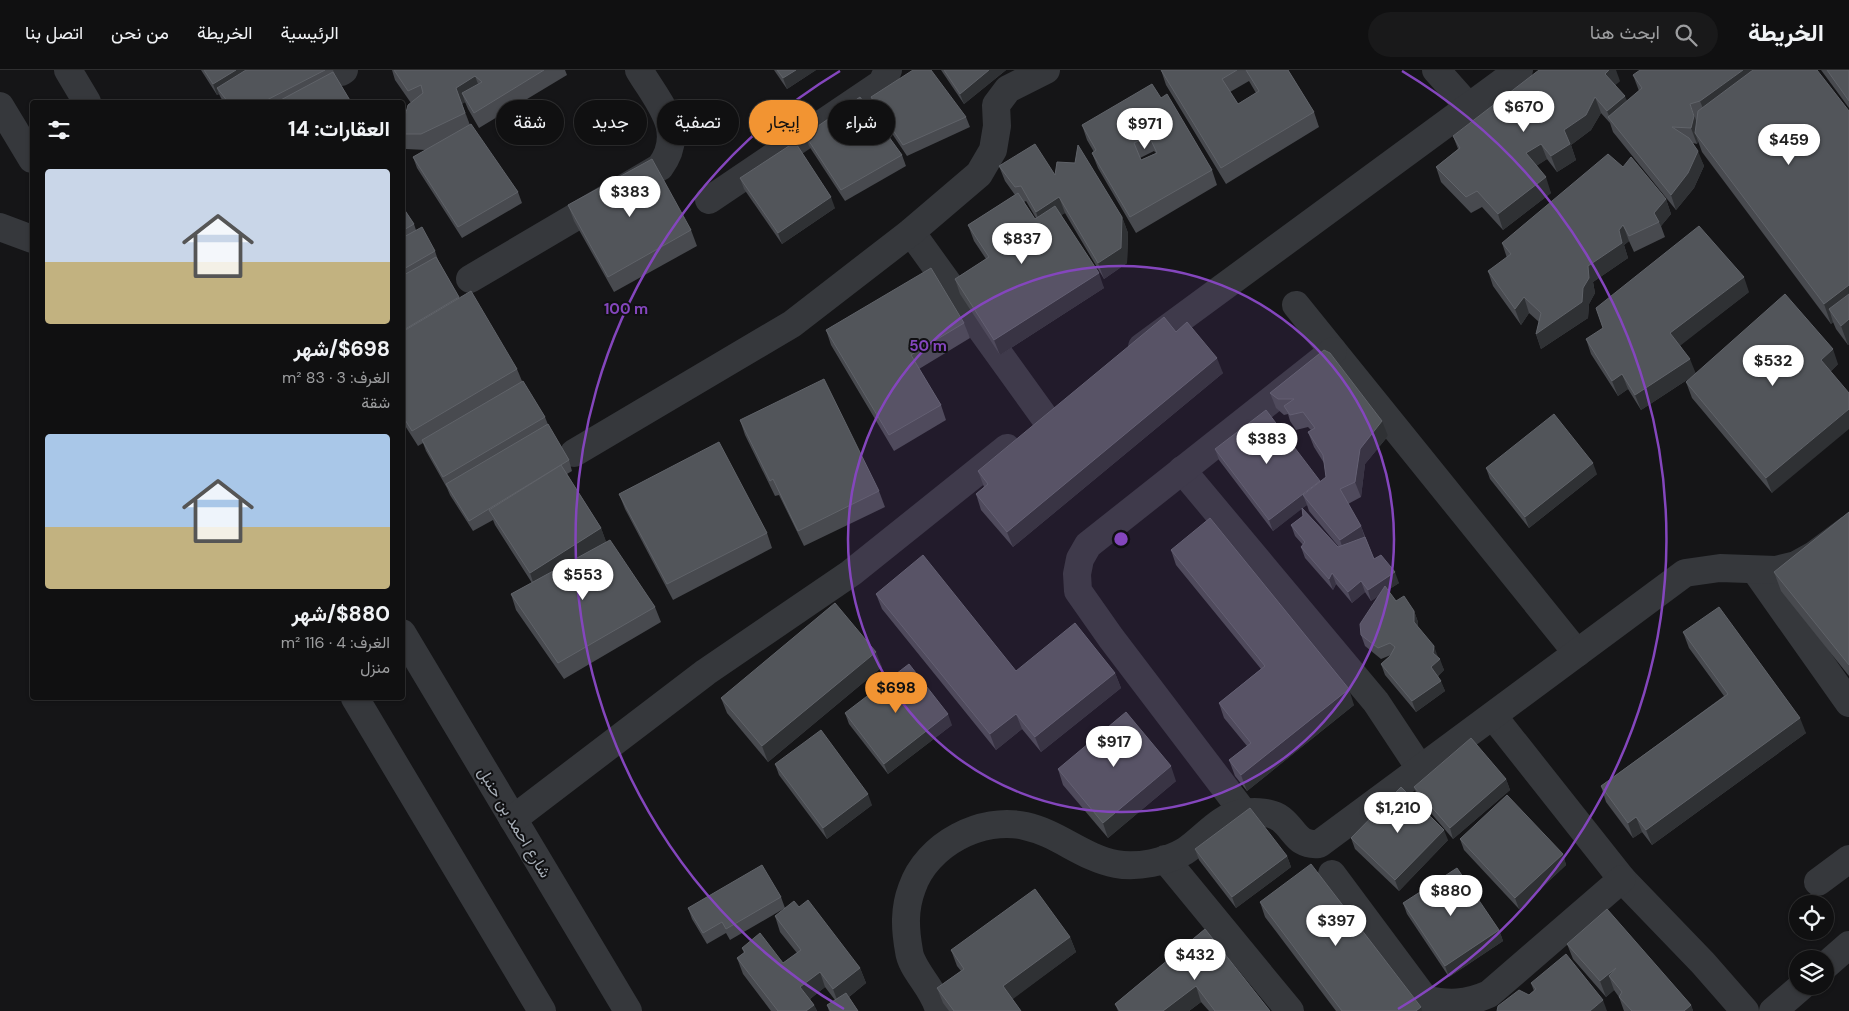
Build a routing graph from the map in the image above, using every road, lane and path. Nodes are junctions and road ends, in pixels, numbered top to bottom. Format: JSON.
{"nodes":[{"id":1,"x":68,"y":70,"type":"edge"},
{"id":2,"x":639,"y":70,"type":"edge"},
{"id":3,"x":888,"y":70,"type":"edge"},
{"id":4,"x":1046,"y":70,"type":"edge"},
{"id":5,"x":1436,"y":70,"type":"edge"},
{"id":6,"x":1519,"y":70,"type":"edge"},
{"id":7,"x":86,"y":100,"type":"edge"},
{"id":8,"x":0,"y":106,"type":"edge"},
{"id":9,"x":1469,"y":107,"type":"junction"},
{"id":10,"x":30,"y":156,"type":"edge"},
{"id":11,"x":709,"y":200,"type":"dead end"},
{"id":12,"x":0,"y":227,"type":"edge"},
{"id":13,"x":911,"y":232,"type":"junction"},
{"id":14,"x":30,"y":238,"type":"edge"},
{"id":15,"x":470,"y":279,"type":"dead end"},
{"id":16,"x":1296,"y":305,"type":"dead end"},
{"id":17,"x":1333,"y":351,"type":"junction"},
{"id":18,"x":1124,"y":360,"type":"edge"},
{"id":19,"x":1069,"y":401,"type":"edge"},
{"id":20,"x":1045,"y":418,"type":"junction"},
{"id":21,"x":574,"y":453,"type":"dead end"},
{"id":22,"x":1182,"y":470,"type":"junction"},
{"id":23,"x":1849,"y":529,"type":"edge"},
{"id":24,"x":1755,"y":570,"type":"junction"},
{"id":25,"x":405,"y":638,"type":"edge"},
{"id":26,"x":1577,"y":653,"type":"junction"},
{"id":27,"x":356,"y":700,"type":"edge"},
{"id":28,"x":1849,"y":703,"type":"edge"},
{"id":29,"x":1493,"y":716,"type":"junction"},
{"id":30,"x":1421,"y":770,"type":"junction"},
{"id":31,"x":1244,"y":812,"type":"junction"},
{"id":32,"x":513,"y":819,"type":"junction"},
{"id":33,"x":1165,"y":859,"type":"junction"},
{"id":34,"x":1849,"y":860,"type":"edge"},
{"id":35,"x":1332,"y":874,"type":"dead end"},
{"id":36,"x":1622,"y":879,"type":"junction"},
{"id":37,"x":1818,"y":882,"type":"dead end"},
{"id":38,"x":1849,"y":945,"type":"edge"},
{"id":39,"x":1834,"y":958,"type":"edge"},
{"id":40,"x":1792,"y":995,"type":"edge"},
{"id":41,"x":542,"y":1011,"type":"edge"},
{"id":42,"x":628,"y":1011,"type":"edge"},
{"id":43,"x":939,"y":1011,"type":"edge"},
{"id":44,"x":1290,"y":1011,"type":"edge"},
{"id":45,"x":1745,"y":1011,"type":"edge"},
{"id":46,"x":1774,"y":1011,"type":"edge"}],
"edges":[{"from":1,"to":7,"type":"street"},
{"from":2,"to":15,"type":"street"},
{"from":3,"to":11,"type":"street"},
{"from":4,"to":13,"type":"street"},
{"from":5,"to":9,"type":"street"},
{"from":6,"to":9,"type":"street"},
{"from":8,"to":10,"type":"street"},
{"from":9,"to":18,"type":"street"},
{"from":12,"to":14,"type":"street"},
{"from":13,"to":20,"type":"street"},
{"from":13,"to":21,"type":"street"},
{"from":16,"to":17,"type":"street"},
{"from":17,"to":22,"type":"street"},
{"from":17,"to":26,"type":"street"},
{"from":19,"to":20,"type":"street"},
{"from":20,"to":32,"type":"street"},
{"from":22,"to":30,"type":"street"},
{"from":22,"to":31,"type":"street"},
{"from":23,"to":24,"type":"street"},
{"from":24,"to":26,"type":"street"},
{"from":24,"to":28,"type":"street"},
{"from":25,"to":32,"type":"street","name":"شارع احمد بن حنبل"},
{"from":26,"to":29,"type":"street"},
{"from":27,"to":41,"type":"street"},
{"from":29,"to":30,"type":"street"},
{"from":29,"to":36,"type":"street"},
{"from":30,"to":31,"type":"street"},
{"from":31,"to":33,"type":"street"},
{"from":32,"to":42,"type":"street","name":"شارع احمد بن حنبل"},
{"from":33,"to":43,"type":"street"},
{"from":33,"to":44,"type":"street"},
{"from":34,"to":37,"type":"street"},
{"from":35,"to":36,"type":"street"},
{"from":36,"to":45,"type":"street"},
{"from":38,"to":39,"type":"street"},
{"from":40,"to":46,"type":"street"}]}
